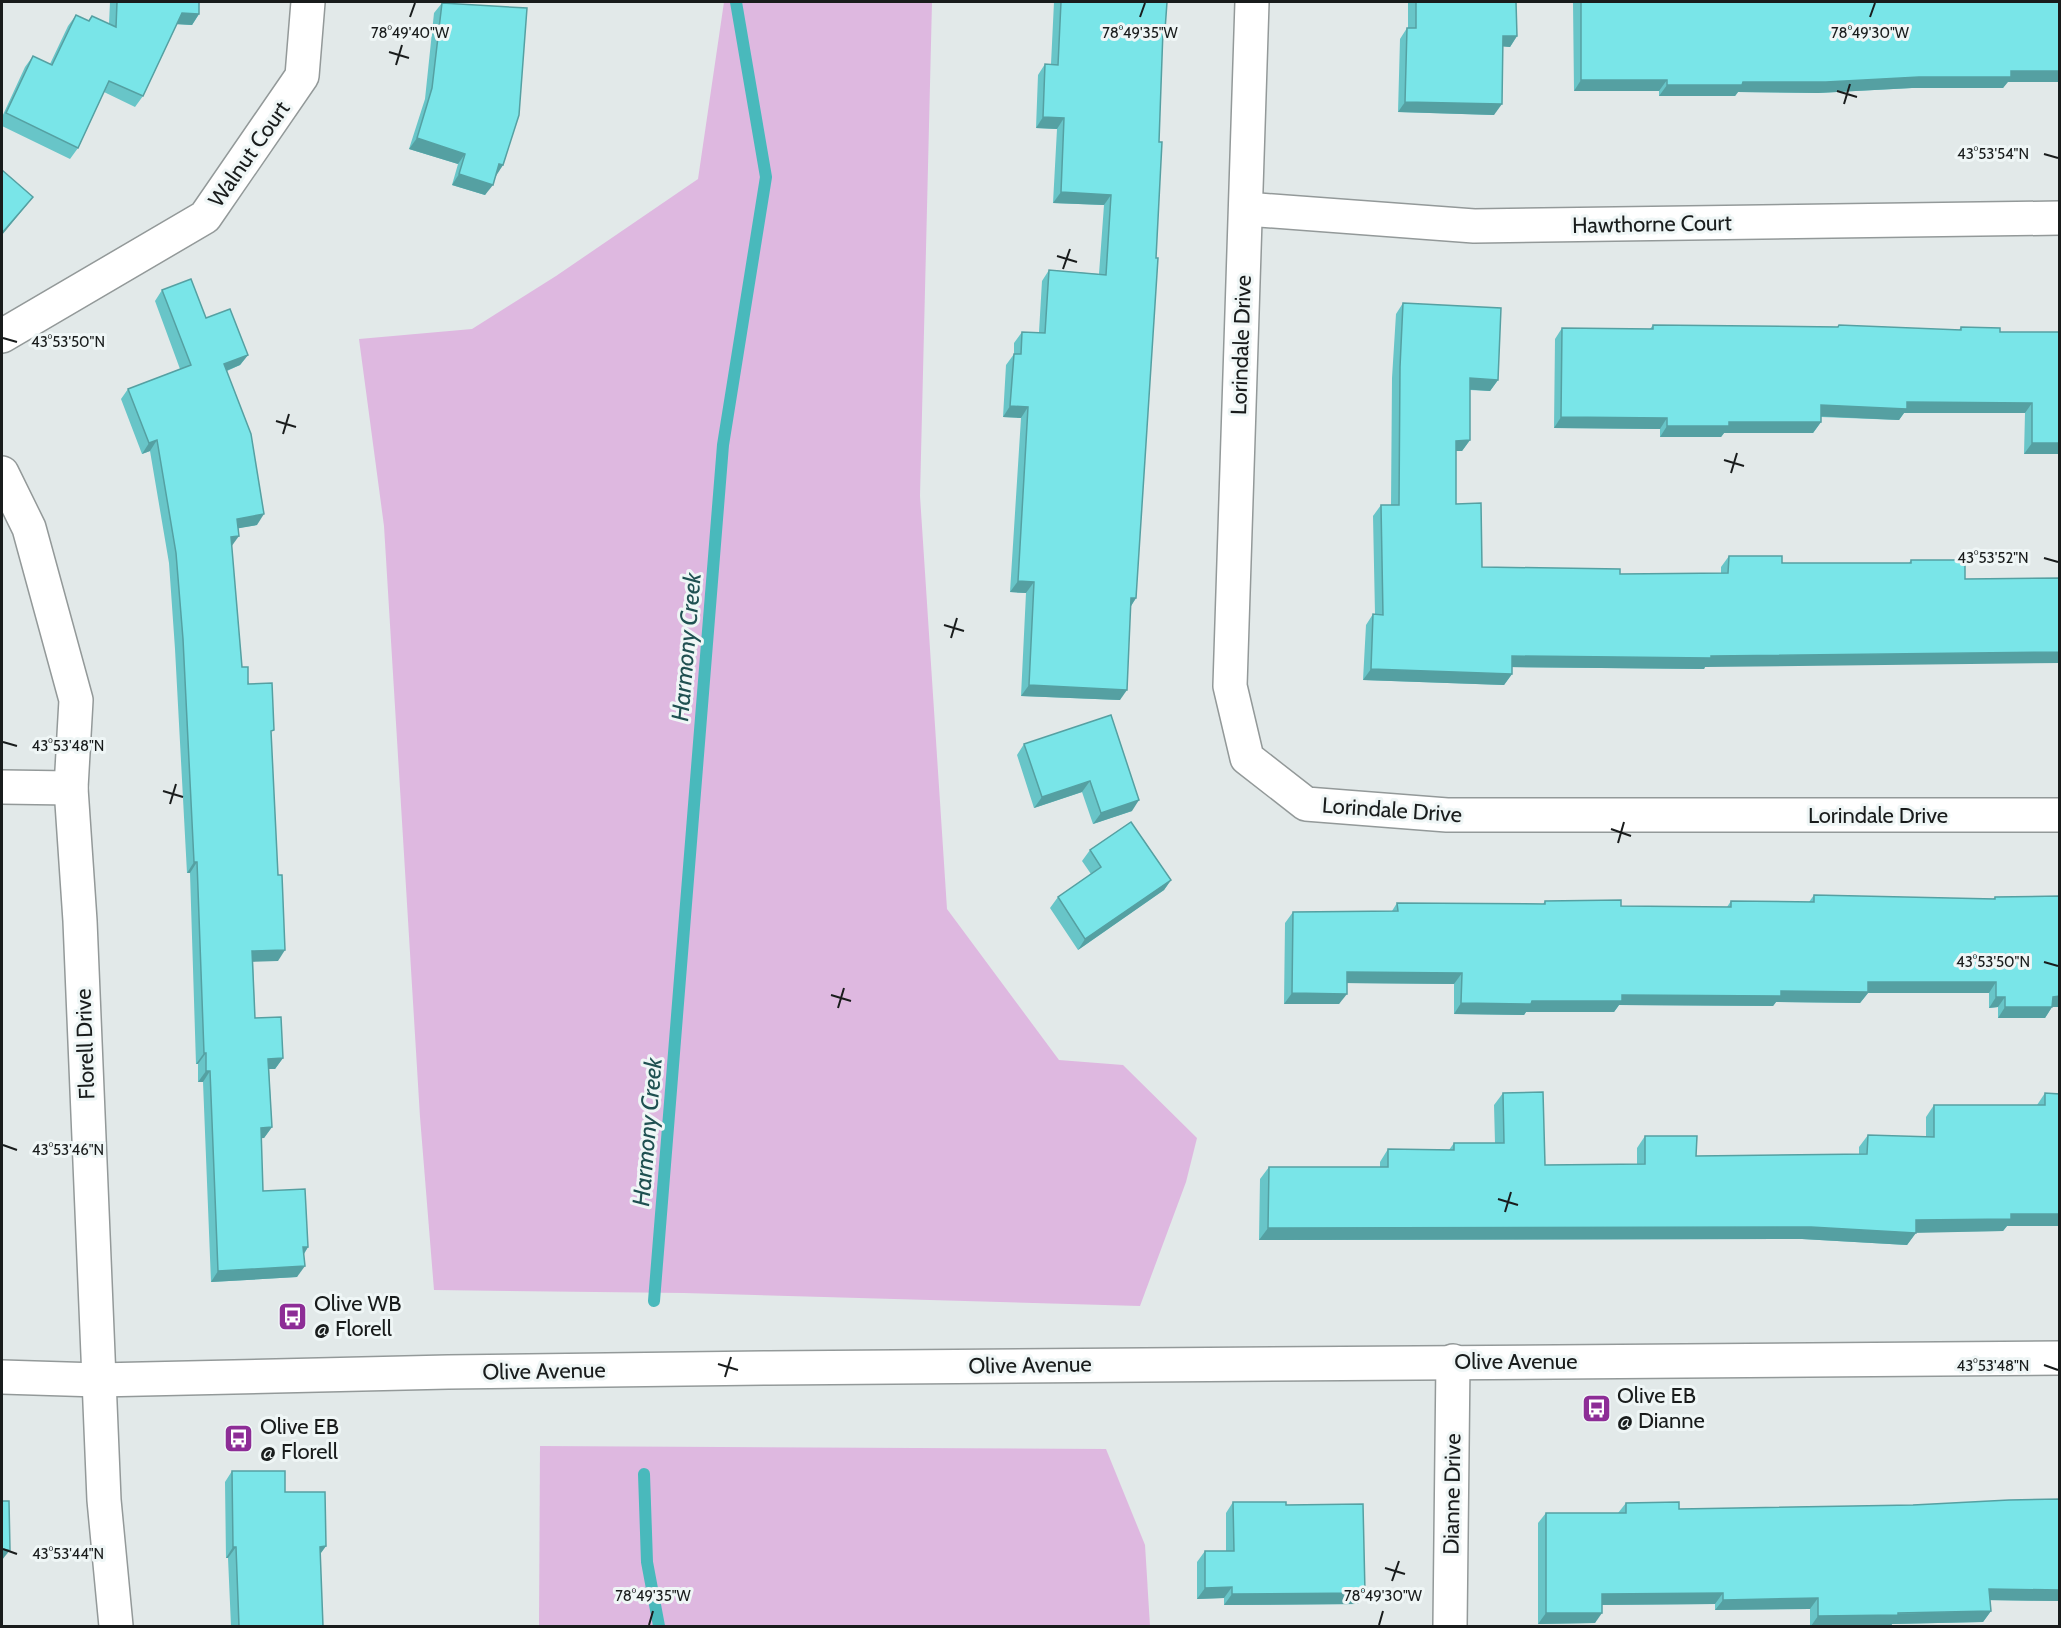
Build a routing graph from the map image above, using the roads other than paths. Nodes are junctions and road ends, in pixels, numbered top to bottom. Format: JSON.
{"nodes":[{"id":1,"x":308,"y":2,"type":"edge"},
{"id":2,"x":1252,"y":2,"type":"edge"},
{"id":3,"x":1246,"y":209,"type":"junction"},
{"id":4,"x":2060,"y":218,"type":"edge"},
{"id":5,"x":2,"y":336,"type":"edge"},
{"id":6,"x":2,"y":473,"type":"edge"},
{"id":7,"x":2,"y":787,"type":"edge"},
{"id":8,"x":71,"y":788,"type":"junction"},
{"id":9,"x":2060,"y":815,"type":"edge"},
{"id":10,"x":2060,"y":1358,"type":"edge"},
{"id":11,"x":1453,"y":1361,"type":"junction"},
{"id":12,"x":2,"y":1377,"type":"edge"},
{"id":13,"x":98,"y":1380,"type":"junction"},
{"id":14,"x":116,"y":1626,"type":"edge"},
{"id":15,"x":1450,"y":1626,"type":"edge"}],
"edges":[{"from":1,"to":5,"type":"street","name":"Walnut Court"},
{"from":2,"to":3,"type":"street","name":"Lorindale Drive"},
{"from":3,"to":4,"type":"street","name":"Hawthorne Court"},
{"from":3,"to":9,"type":"street","name":"Lorindale Drive"},
{"from":6,"to":8,"type":"street","name":"Florell Drive"},
{"from":7,"to":8,"type":"street"},
{"from":8,"to":13,"type":"street","name":"Florell Drive"},
{"from":10,"to":11,"type":"street","name":"Olive Avenue"},
{"from":11,"to":13,"type":"street","name":"Olive Avenue"},
{"from":11,"to":15,"type":"street","name":"Dianne Drive"},
{"from":12,"to":13,"type":"street","name":"Olive Avenue"},
{"from":13,"to":14,"type":"street","name":"Florell Drive"}]}
